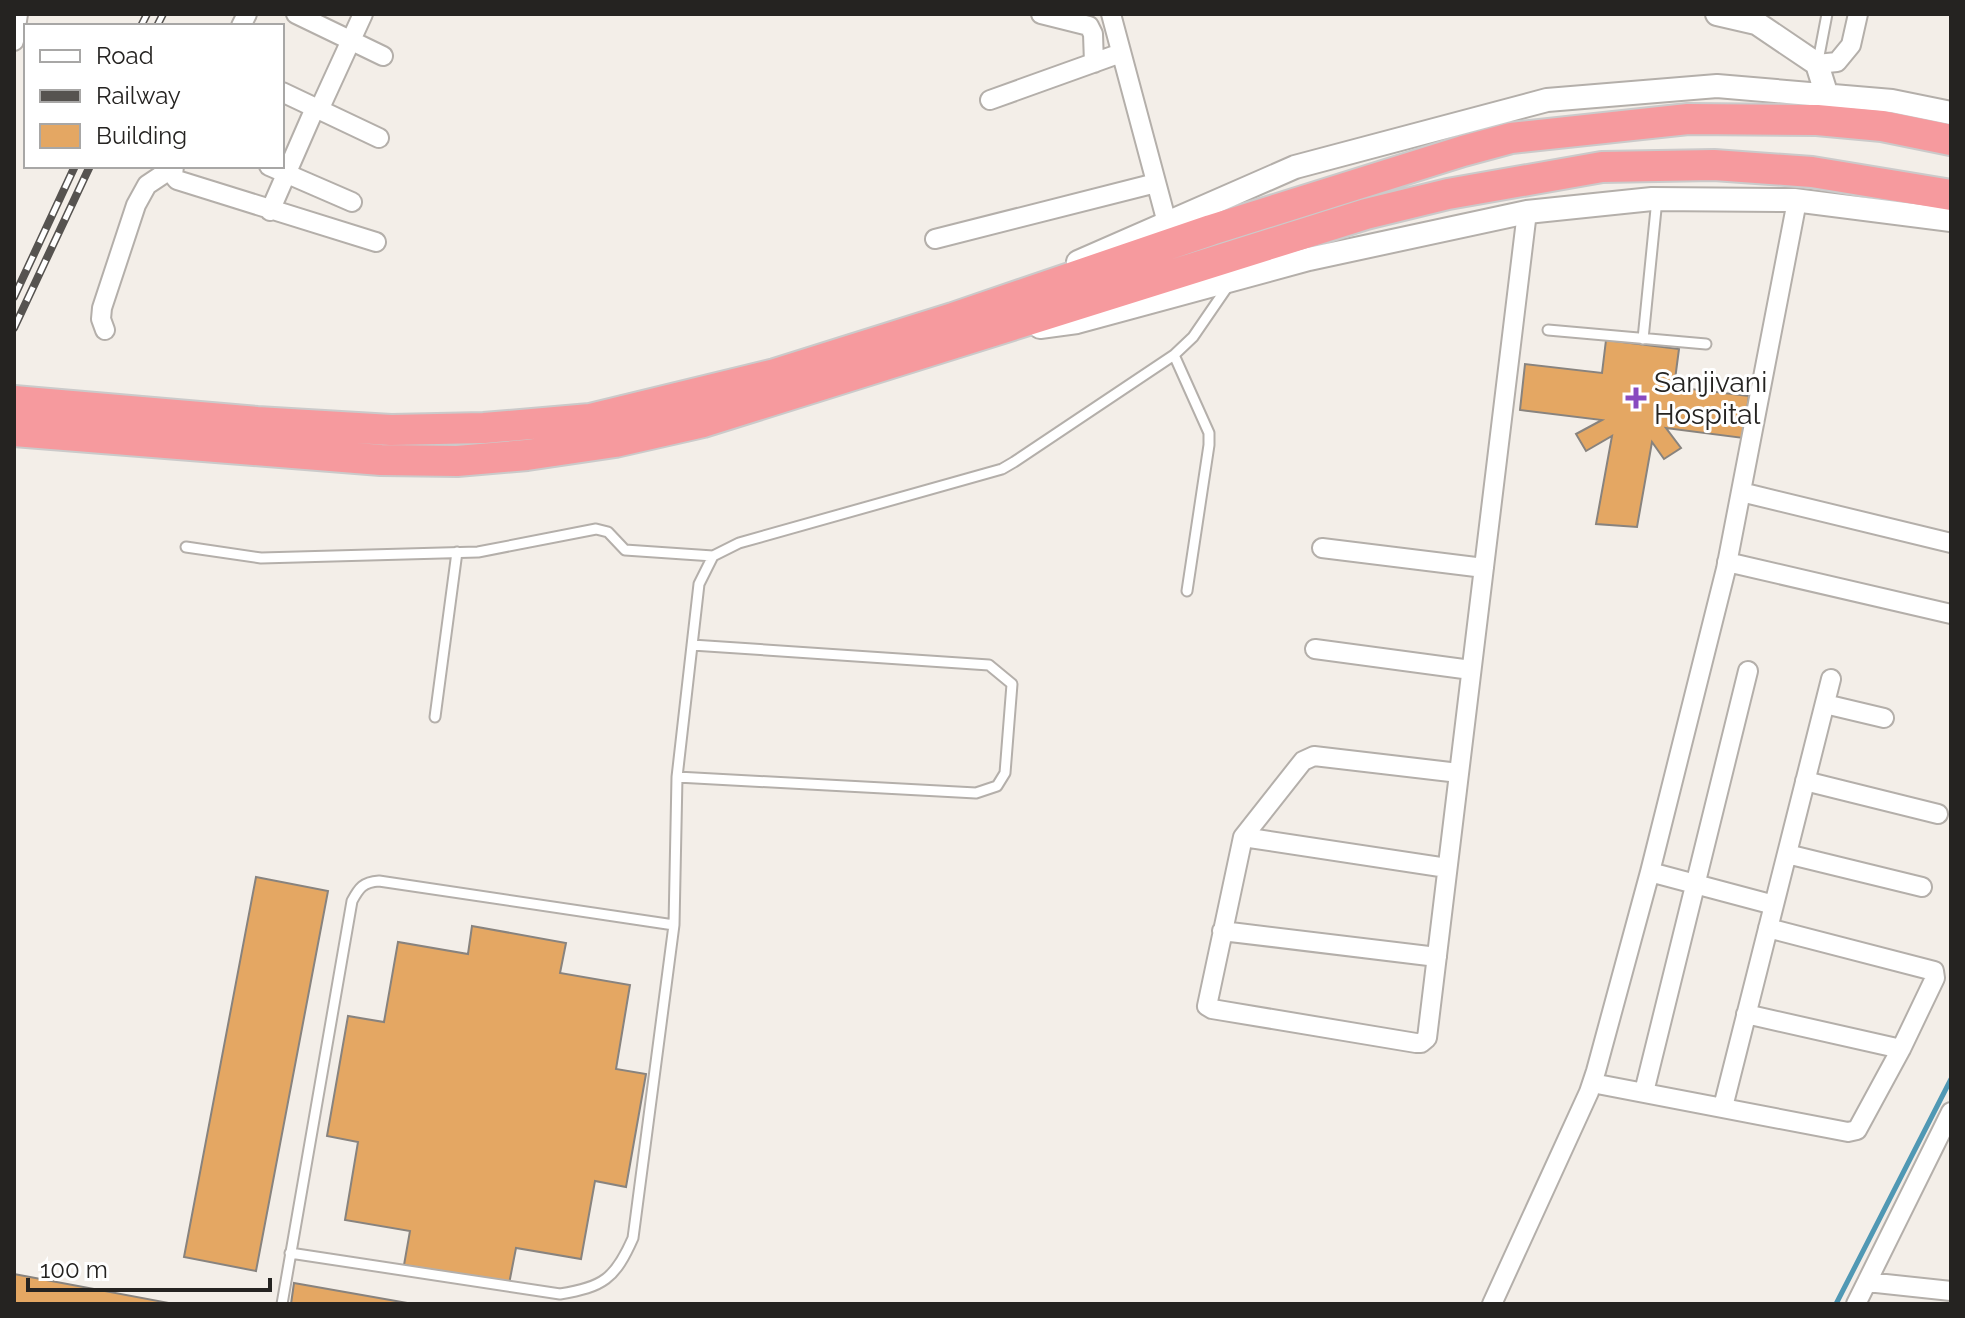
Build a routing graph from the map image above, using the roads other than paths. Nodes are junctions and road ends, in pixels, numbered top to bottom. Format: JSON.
{"nodes":[{"id":1,"x":18,"y":14,"type":"edge"},
{"id":2,"x":296,"y":14,"type":"edge"},
{"id":3,"x":363,"y":14,"type":"edge"},
{"id":4,"x":1041,"y":14,"type":"edge"},
{"id":5,"x":1111,"y":14,"type":"edge"},
{"id":6,"x":1717,"y":14,"type":"edge"},
{"id":7,"x":1827,"y":14,"type":"edge"},
{"id":8,"x":1858,"y":14,"type":"edge"},
{"id":9,"x":1750,"y":19,"type":"edge"},
{"id":10,"x":351,"y":40,"type":"junction"},
{"id":11,"x":14,"y":41,"type":"edge"},
{"id":12,"x":1121,"y":53,"type":"junction"},
{"id":13,"x":383,"y":56,"type":"dead end"},
{"id":14,"x":1094,"y":63,"type":"junction"},
{"id":15,"x":1817,"y":64,"type":"junction"},
{"id":16,"x":284,"y":93,"type":"edge"},
{"id":17,"x":1827,"y":96,"type":"junction"},
{"id":18,"x":990,"y":100,"type":"dead end"},
{"id":19,"x":317,"y":109,"type":"junction"},
{"id":20,"x":1951,"y":113,"type":"edge"},
{"id":21,"x":379,"y":138,"type":"dead end"},
{"id":22,"x":1951,"y":140,"type":"edge"},
{"id":23,"x":284,"y":157,"type":"edge"},
{"id":24,"x":171,"y":168,"type":"edge"},
{"id":25,"x":174,"y":168,"type":"edge"},
{"id":26,"x":276,"y":169,"type":"edge"},
{"id":27,"x":1156,"y":183,"type":"junction"},
{"id":28,"x":1951,"y":195,"type":"edge"},
{"id":29,"x":1657,"y":199,"type":"junction"},
{"id":30,"x":1797,"y":201,"type":"junction"},
{"id":31,"x":352,"y":202,"type":"dead end"},
{"id":32,"x":270,"y":211,"type":"junction"},
{"id":33,"x":1527,"y":212,"type":"junction"},
{"id":34,"x":1951,"y":220,"type":"edge"},
{"id":35,"x":1167,"y":223,"type":"junction"},
{"id":36,"x":935,"y":239,"type":"dead end"},
{"id":37,"x":376,"y":242,"type":"dead end"},
{"id":38,"x":1232,"y":280,"type":"junction"},
{"id":39,"x":959,"y":329,"type":"junction"},
{"id":40,"x":105,"y":330,"type":"dead end"},
{"id":41,"x":1548,"y":330,"type":"dead end"},
{"id":42,"x":1643,"y":339,"type":"junction"},
{"id":43,"x":1706,"y":344,"type":"dead end"},
{"id":44,"x":1174,"y":355,"type":"junction"},
{"id":45,"x":14,"y":401,"type":"edge"},
{"id":46,"x":26,"y":432,"type":"edge"},
{"id":47,"x":1741,"y":492,"type":"junction"},
{"id":48,"x":1951,"y":543,"type":"edge"},
{"id":49,"x":186,"y":547,"type":"dead end"},
{"id":50,"x":1322,"y":548,"type":"dead end"},
{"id":51,"x":457,"y":552,"type":"junction"},
{"id":52,"x":713,"y":556,"type":"junction"},
{"id":53,"x":1727,"y":562,"type":"junction"},
{"id":54,"x":1484,"y":568,"type":"junction"},
{"id":55,"x":1187,"y":591,"type":"dead end"},
{"id":56,"x":1951,"y":614,"type":"edge"},
{"id":57,"x":692,"y":645,"type":"junction"},
{"id":58,"x":1315,"y":649,"type":"dead end"},
{"id":59,"x":1471,"y":670,"type":"junction"},
{"id":60,"x":1748,"y":671,"type":"dead end"},
{"id":61,"x":1831,"y":679,"type":"dead end"},
{"id":62,"x":1825,"y":704,"type":"junction"},
{"id":63,"x":435,"y":717,"type":"dead end"},
{"id":64,"x":1884,"y":718,"type":"dead end"},
{"id":65,"x":1459,"y":773,"type":"junction"},
{"id":66,"x":677,"y":777,"type":"junction"},
{"id":67,"x":1805,"y":781,"type":"junction"},
{"id":68,"x":1938,"y":814,"type":"dead end"},
{"id":69,"x":1243,"y":837,"type":"junction"},
{"id":70,"x":1787,"y":854,"type":"junction"},
{"id":71,"x":1447,"y":868,"type":"junction"},
{"id":72,"x":1650,"y":872,"type":"junction"},
{"id":73,"x":1695,"y":885,"type":"junction"},
{"id":74,"x":1922,"y":887,"type":"dead end"},
{"id":75,"x":1774,"y":905,"type":"junction"},
{"id":76,"x":674,"y":925,"type":"junction"},
{"id":77,"x":1768,"y":928,"type":"junction"},
{"id":78,"x":1222,"y":931,"type":"junction"},
{"id":79,"x":1437,"y":957,"type":"junction"},
{"id":80,"x":1746,"y":1014,"type":"junction"},
{"id":81,"x":1901,"y":1049,"type":"junction"},
{"id":82,"x":1592,"y":1083,"type":"junction"},
{"id":83,"x":1644,"y":1092,"type":"junction"},
{"id":84,"x":1723,"y":1107,"type":"junction"},
{"id":85,"x":1951,"y":1112,"type":"edge"},
{"id":86,"x":1945,"y":1138,"type":"edge"},
{"id":87,"x":290,"y":1253,"type":"junction"},
{"id":88,"x":1867,"y":1282,"type":"junction"},
{"id":89,"x":1951,"y":1291,"type":"edge"},
{"id":90,"x":282,"y":1304,"type":"edge"},
{"id":91,"x":1492,"y":1304,"type":"edge"},
{"id":92,"x":1856,"y":1304,"type":"edge"}],
"edges":[{"from":1,"to":11,"type":"street"},
{"from":2,"to":10,"type":"street"},
{"from":3,"to":10,"type":"street"},
{"from":4,"to":14,"type":"street"},
{"from":5,"to":12,"type":"street"},
{"from":6,"to":9,"type":"street"},
{"from":7,"to":15,"type":"lane"},
{"from":8,"to":15,"type":"street"},
{"from":9,"to":15,"type":"street"},
{"from":10,"to":13,"type":"street"},
{"from":10,"to":19,"type":"street"},
{"from":12,"to":14,"type":"street"},
{"from":12,"to":27,"type":"street"},
{"from":14,"to":18,"type":"street"},
{"from":15,"to":17,"type":"street"},
{"from":16,"to":19,"type":"street"},
{"from":17,"to":20,"type":"street"},
{"from":17,"to":35,"type":"street"},
{"from":19,"to":21,"type":"street"},
{"from":19,"to":23,"type":"street"},
{"from":22,"to":39,"type":"highway"},
{"from":24,"to":40,"type":"street"},
{"from":25,"to":32,"type":"street"},
{"from":26,"to":31,"type":"street"},
{"from":26,"to":32,"type":"street"},
{"from":27,"to":35,"type":"street"},
{"from":27,"to":36,"type":"street"},
{"from":28,"to":39,"type":"highway"},
{"from":29,"to":30,"type":"street"},
{"from":29,"to":33,"type":"street"},
{"from":29,"to":42,"type":"lane"},
{"from":30,"to":34,"type":"street"},
{"from":30,"to":47,"type":"street"},
{"from":32,"to":37,"type":"street"},
{"from":33,"to":38,"type":"street"},
{"from":33,"to":54,"type":"street"},
{"from":35,"to":39,"type":"street"},
{"from":38,"to":39,"type":"street"},
{"from":38,"to":44,"type":"lane"},
{"from":39,"to":45,"type":"highway"},
{"from":39,"to":46,"type":"highway"},
{"from":41,"to":42,"type":"lane"},
{"from":42,"to":43,"type":"lane"},
{"from":44,"to":52,"type":"lane"},
{"from":44,"to":55,"type":"lane"},
{"from":47,"to":48,"type":"street"},
{"from":47,"to":53,"type":"street"},
{"from":49,"to":51,"type":"lane"},
{"from":50,"to":54,"type":"street"},
{"from":51,"to":52,"type":"lane"},
{"from":51,"to":63,"type":"lane"},
{"from":52,"to":57,"type":"lane"},
{"from":53,"to":56,"type":"street"},
{"from":53,"to":72,"type":"street"},
{"from":54,"to":59,"type":"street"},
{"from":57,"to":66,"type":"lane"},
{"from":57,"to":66,"type":"lane"},
{"from":58,"to":59,"type":"street"},
{"from":59,"to":65,"type":"street"},
{"from":60,"to":73,"type":"street"},
{"from":61,"to":62,"type":"street"},
{"from":62,"to":64,"type":"street"},
{"from":62,"to":67,"type":"street"},
{"from":65,"to":69,"type":"street"},
{"from":65,"to":71,"type":"street"},
{"from":66,"to":76,"type":"lane"},
{"from":67,"to":68,"type":"street"},
{"from":67,"to":70,"type":"street"},
{"from":69,"to":71,"type":"street"},
{"from":69,"to":78,"type":"street"},
{"from":70,"to":74,"type":"street"},
{"from":70,"to":75,"type":"street"},
{"from":71,"to":79,"type":"street"},
{"from":72,"to":73,"type":"street"},
{"from":72,"to":82,"type":"street"},
{"from":73,"to":75,"type":"street"},
{"from":73,"to":83,"type":"street"},
{"from":75,"to":77,"type":"street"},
{"from":76,"to":87,"type":"lane"},
{"from":76,"to":87,"type":"lane"},
{"from":77,"to":80,"type":"street"},
{"from":77,"to":81,"type":"street"},
{"from":78,"to":79,"type":"street"},
{"from":78,"to":79,"type":"street"},
{"from":80,"to":81,"type":"street"},
{"from":80,"to":84,"type":"street"},
{"from":81,"to":84,"type":"street"},
{"from":82,"to":83,"type":"street"},
{"from":82,"to":91,"type":"street"},
{"from":83,"to":84,"type":"street"},
{"from":85,"to":86,"type":"street"},
{"from":86,"to":88,"type":"street"},
{"from":87,"to":90,"type":"lane"},
{"from":88,"to":89,"type":"street"},
{"from":88,"to":92,"type":"street"}]}
